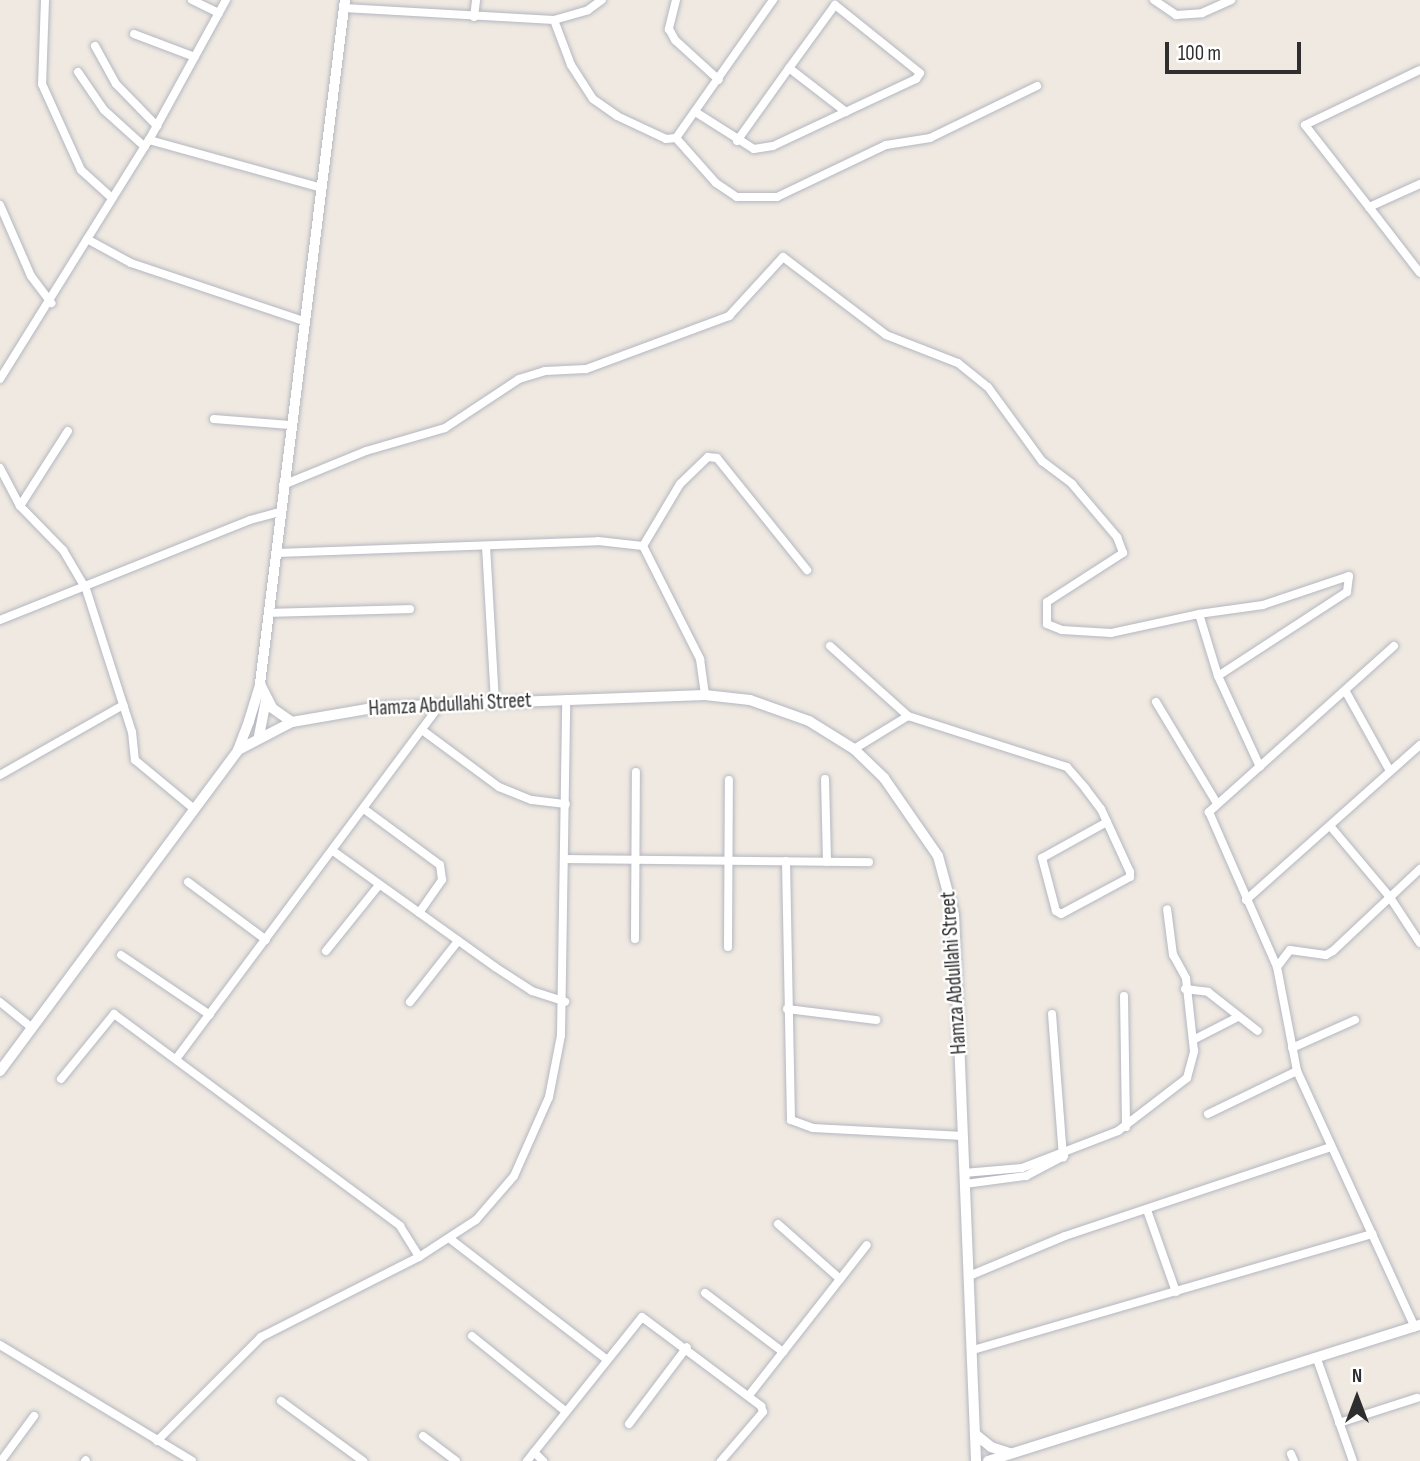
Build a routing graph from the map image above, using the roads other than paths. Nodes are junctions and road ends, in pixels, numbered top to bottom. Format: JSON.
{"nodes":[{"id":1,"x":44,"y":0,"type":"edge"},
{"id":2,"x":192,"y":0,"type":"edge"},
{"id":3,"x":226,"y":0,"type":"edge"},
{"id":4,"x":476,"y":0,"type":"edge"},
{"id":5,"x":602,"y":0,"type":"edge"},
{"id":6,"x":676,"y":0,"type":"edge"},
{"id":7,"x":773,"y":0,"type":"edge"},
{"id":8,"x":1154,"y":0,"type":"edge"},
{"id":9,"x":1231,"y":0,"type":"edge"},
{"id":10,"x":344,"y":4,"type":"edge"},
{"id":11,"x":219,"y":13,"type":"junction"},
{"id":12,"x":474,"y":17,"type":"junction"},
{"id":13,"x":554,"y":20,"type":"junction"},
{"id":14,"x":134,"y":34,"type":"dead end"},
{"id":15,"x":95,"y":46,"type":"dead end"},
{"id":16,"x":195,"y":57,"type":"junction"},
{"id":17,"x":789,"y":68,"type":"junction"},
{"id":18,"x":1420,"y":70,"type":"edge"},
{"id":19,"x":78,"y":72,"type":"dead end"},
{"id":20,"x":719,"y":80,"type":"junction"},
{"id":21,"x":1037,"y":86,"type":"dead end"},
{"id":22,"x":846,"y":112,"type":"junction"},
{"id":23,"x":697,"y":113,"type":"junction"},
{"id":24,"x":158,"y":126,"type":"junction"},
{"id":25,"x":676,"y":138,"type":"junction"},
{"id":26,"x":737,"y":141,"type":"junction"},
{"id":27,"x":147,"y":144,"type":"junction"},
{"id":28,"x":1420,"y":184,"type":"edge"},
{"id":29,"x":318,"y":187,"type":"junction"},
{"id":30,"x":113,"y":198,"type":"junction"},
{"id":31,"x":0,"y":205,"type":"edge"},
{"id":32,"x":1369,"y":207,"type":"junction"},
{"id":33,"x":87,"y":239,"type":"junction"},
{"id":34,"x":1420,"y":272,"type":"edge"},
{"id":35,"x":51,"y":303,"type":"junction"},
{"id":36,"x":303,"y":321,"type":"junction"},
{"id":37,"x":0,"y":379,"type":"edge"},
{"id":38,"x":214,"y":419,"type":"dead end"},
{"id":39,"x":290,"y":425,"type":"junction"},
{"id":40,"x":68,"y":431,"type":"dead end"},
{"id":41,"x":0,"y":468,"type":"edge"},
{"id":42,"x":283,"y":485,"type":"junction"},
{"id":43,"x":20,"y":506,"type":"junction"},
{"id":44,"x":280,"y":512,"type":"junction"},
{"id":45,"x":486,"y":546,"type":"junction"},
{"id":46,"x":643,"y":546,"type":"junction"},
{"id":47,"x":276,"y":553,"type":"junction"},
{"id":48,"x":807,"y":570,"type":"dead end"},
{"id":49,"x":86,"y":589,"type":"junction"},
{"id":50,"x":410,"y":609,"type":"dead end"},
{"id":51,"x":269,"y":612,"type":"junction"},
{"id":52,"x":1199,"y":614,"type":"junction"},
{"id":53,"x":0,"y":620,"type":"edge"},
{"id":54,"x":830,"y":646,"type":"dead end"},
{"id":55,"x":1394,"y":646,"type":"dead end"},
{"id":56,"x":1219,"y":676,"type":"junction"},
{"id":57,"x":260,"y":684,"type":"junction"},
{"id":58,"x":1346,"y":692,"type":"junction"},
{"id":59,"x":705,"y":695,"type":"junction"},
{"id":60,"x":266,"y":699,"type":"junction"},
{"id":61,"x":566,"y":699,"type":"junction"},
{"id":62,"x":495,"y":702,"type":"junction"},
{"id":63,"x":1156,"y":702,"type":"dead end"},
{"id":64,"x":123,"y":705,"type":"junction"},
{"id":65,"x":440,"y":705,"type":"junction"},
{"id":66,"x":908,"y":716,"type":"junction"},
{"id":67,"x":249,"y":721,"type":"junction"},
{"id":68,"x":292,"y":722,"type":"junction"},
{"id":69,"x":422,"y":730,"type":"junction"},
{"id":70,"x":259,"y":736,"type":"junction"},
{"id":71,"x":1420,"y":745,"type":"edge"},
{"id":72,"x":853,"y":749,"type":"junction"},
{"id":73,"x":238,"y":750,"type":"junction"},
{"id":74,"x":1259,"y":767,"type":"junction"},
{"id":75,"x":1390,"y":771,"type":"junction"},
{"id":76,"x":636,"y":772,"type":"dead end"},
{"id":77,"x":0,"y":775,"type":"edge"},
{"id":78,"x":825,"y":779,"type":"dead end"},
{"id":79,"x":729,"y":780,"type":"dead end"},
{"id":80,"x":1216,"y":802,"type":"junction"},
{"id":81,"x":566,"y":804,"type":"junction"},
{"id":82,"x":193,"y":808,"type":"junction"},
{"id":83,"x":364,"y":809,"type":"junction"},
{"id":84,"x":1107,"y":822,"type":"junction"},
{"id":85,"x":1331,"y":827,"type":"junction"},
{"id":86,"x":333,"y":851,"type":"junction"},
{"id":87,"x":567,"y":859,"type":"junction"},
{"id":88,"x":636,"y":859,"type":"junction"},
{"id":89,"x":730,"y":860,"type":"junction"},
{"id":90,"x":786,"y":861,"type":"junction"},
{"id":91,"x":827,"y":862,"type":"junction"},
{"id":92,"x":869,"y":862,"type":"dead end"},
{"id":93,"x":1420,"y":869,"type":"edge"},
{"id":94,"x":188,"y":882,"type":"dead end"},
{"id":95,"x":379,"y":884,"type":"junction"},
{"id":96,"x":1389,"y":896,"type":"junction"},
{"id":97,"x":1246,"y":900,"type":"junction"},
{"id":98,"x":1167,"y":909,"type":"dead end"},
{"id":99,"x":419,"y":913,"type":"junction"},
{"id":100,"x":635,"y":939,"type":"dead end"},
{"id":101,"x":266,"y":940,"type":"junction"},
{"id":102,"x":458,"y":941,"type":"junction"},
{"id":103,"x":1420,"y":943,"type":"edge"},
{"id":104,"x":728,"y":947,"type":"dead end"},
{"id":105,"x":326,"y":951,"type":"dead end"},
{"id":106,"x":121,"y":955,"type":"dead end"},
{"id":107,"x":1277,"y":967,"type":"junction"},
{"id":108,"x":1185,"y":989,"type":"junction"},
{"id":109,"x":1124,"y":996,"type":"dead end"},
{"id":110,"x":0,"y":1002,"type":"edge"},
{"id":111,"x":410,"y":1002,"type":"dead end"},
{"id":112,"x":565,"y":1002,"type":"junction"},
{"id":113,"x":787,"y":1009,"type":"junction"},
{"id":114,"x":1052,"y":1014,"type":"dead end"},
{"id":115,"x":209,"y":1015,"type":"junction"},
{"id":116,"x":1238,"y":1017,"type":"junction"},
{"id":117,"x":876,"y":1020,"type":"dead end"},
{"id":118,"x":1355,"y":1020,"type":"dead end"},
{"id":119,"x":32,"y":1027,"type":"junction"},
{"id":120,"x":1258,"y":1031,"type":"dead end"},
{"id":121,"x":1192,"y":1040,"type":"junction"},
{"id":122,"x":1292,"y":1048,"type":"junction"},
{"id":123,"x":176,"y":1059,"type":"junction"},
{"id":124,"x":0,"y":1071,"type":"edge"},
{"id":125,"x":1297,"y":1071,"type":"junction"},
{"id":126,"x":61,"y":1079,"type":"dead end"},
{"id":127,"x":1208,"y":1114,"type":"dead end"},
{"id":128,"x":1126,"y":1127,"type":"junction"},
{"id":129,"x":963,"y":1136,"type":"junction"},
{"id":130,"x":1331,"y":1147,"type":"junction"},
{"id":131,"x":1064,"y":1152,"type":"junction"},
{"id":132,"x":965,"y":1179,"type":"junction"},
{"id":133,"x":1147,"y":1210,"type":"junction"},
{"id":134,"x":778,"y":1224,"type":"dead end"},
{"id":135,"x":1372,"y":1234,"type":"junction"},
{"id":136,"x":449,"y":1238,"type":"junction"},
{"id":137,"x":867,"y":1245,"type":"dead end"},
{"id":138,"x":419,"y":1257,"type":"junction"},
{"id":139,"x":969,"y":1276,"type":"junction"},
{"id":140,"x":840,"y":1279,"type":"junction"},
{"id":141,"x":1176,"y":1292,"type":"junction"},
{"id":142,"x":705,"y":1293,"type":"dead end"},
{"id":143,"x":1417,"y":1326,"type":"edge"},
{"id":144,"x":472,"y":1336,"type":"dead end"},
{"id":145,"x":0,"y":1345,"type":"edge"},
{"id":146,"x":687,"y":1348,"type":"junction"},
{"id":147,"x":973,"y":1350,"type":"junction"},
{"id":148,"x":783,"y":1352,"type":"junction"},
{"id":149,"x":606,"y":1359,"type":"junction"},
{"id":150,"x":1318,"y":1359,"type":"junction"},
{"id":151,"x":750,"y":1394,"type":"junction"},
{"id":152,"x":1417,"y":1398,"type":"dead end"},
{"id":153,"x":281,"y":1401,"type":"dead end"},
{"id":154,"x":565,"y":1411,"type":"junction"},
{"id":155,"x":34,"y":1416,"type":"dead end"},
{"id":156,"x":1339,"y":1423,"type":"junction"},
{"id":157,"x":629,"y":1424,"type":"dead end"},
{"id":158,"x":975,"y":1434,"type":"junction"},
{"id":159,"x":423,"y":1436,"type":"dead end"},
{"id":160,"x":157,"y":1441,"type":"junction"},
{"id":161,"x":534,"y":1452,"type":"junction"},
{"id":162,"x":1013,"y":1453,"type":"junction"},
{"id":163,"x":1,"y":1461,"type":"edge"},
{"id":164,"x":192,"y":1461,"type":"edge"},
{"id":165,"x":363,"y":1461,"type":"edge"},
{"id":166,"x":456,"y":1461,"type":"edge"},
{"id":167,"x":527,"y":1461,"type":"edge"},
{"id":168,"x":543,"y":1461,"type":"edge"},
{"id":169,"x":722,"y":1461,"type":"edge"},
{"id":170,"x":976,"y":1461,"type":"edge"},
{"id":171,"x":988,"y":1461,"type":"edge"},
{"id":172,"x":1353,"y":1461,"type":"edge"}],
"edges":[{"from":1,"to":30,"type":"street"},
{"from":2,"to":11,"type":"street"},
{"from":3,"to":11,"type":"street"},
{"from":4,"to":12,"type":"street"},
{"from":5,"to":13,"type":"street"},
{"from":6,"to":20,"type":"street"},
{"from":7,"to":20,"type":"street"},
{"from":8,"to":9,"type":"street"},
{"from":10,"to":12,"type":"street"},
{"from":10,"to":29,"type":"main road"},
{"from":11,"to":16,"type":"street"},
{"from":12,"to":13,"type":"street"},
{"from":13,"to":25,"type":"street"},
{"from":14,"to":16,"type":"street"},
{"from":15,"to":24,"type":"street"},
{"from":16,"to":24,"type":"street"},
{"from":17,"to":22,"type":"street"},
{"from":17,"to":22,"type":"street"},
{"from":17,"to":26,"type":"street"},
{"from":18,"to":32,"type":"street"},
{"from":19,"to":27,"type":"street"},
{"from":20,"to":23,"type":"street"},
{"from":21,"to":25,"type":"street"},
{"from":22,"to":26,"type":"street"},
{"from":23,"to":25,"type":"street"},
{"from":23,"to":26,"type":"street"},
{"from":24,"to":27,"type":"street"},
{"from":27,"to":29,"type":"street"},
{"from":27,"to":30,"type":"street"},
{"from":28,"to":32,"type":"street"},
{"from":29,"to":36,"type":"main road"},
{"from":30,"to":33,"type":"street"},
{"from":31,"to":35,"type":"street"},
{"from":32,"to":34,"type":"street"},
{"from":33,"to":35,"type":"street"},
{"from":33,"to":36,"type":"street"},
{"from":35,"to":37,"type":"street"},
{"from":36,"to":39,"type":"main road"},
{"from":38,"to":39,"type":"street"},
{"from":39,"to":42,"type":"main road"},
{"from":40,"to":43,"type":"street"},
{"from":41,"to":43,"type":"street"},
{"from":42,"to":44,"type":"main road"},
{"from":42,"to":52,"type":"street"},
{"from":43,"to":49,"type":"street"},
{"from":44,"to":47,"type":"main road"},
{"from":44,"to":49,"type":"street"},
{"from":45,"to":46,"type":"street"},
{"from":45,"to":47,"type":"street"},
{"from":45,"to":62,"type":"street"},
{"from":46,"to":48,"type":"street"},
{"from":46,"to":59,"type":"street"},
{"from":47,"to":51,"type":"main road"},
{"from":49,"to":53,"type":"street"},
{"from":49,"to":64,"type":"street"},
{"from":50,"to":51,"type":"street"},
{"from":51,"to":57,"type":"main road"},
{"from":52,"to":56,"type":"street"},
{"from":52,"to":56,"type":"street"},
{"from":54,"to":66,"type":"street"},
{"from":55,"to":58,"type":"street"},
{"from":56,"to":74,"type":"street"},
{"from":57,"to":60,"type":"main road"},
{"from":57,"to":67,"type":"main road"},
{"from":58,"to":74,"type":"street"},
{"from":58,"to":75,"type":"street"},
{"from":59,"to":61,"type":"main road","name":"Hamza Abdullahi Street"},
{"from":59,"to":72,"type":"main road","name":"Hamza Abdullahi Street"},
{"from":60,"to":68,"type":"main road"},
{"from":60,"to":70,"type":"main road"},
{"from":61,"to":62,"type":"main road","name":"Hamza Abdullahi Street"},
{"from":61,"to":81,"type":"street"},
{"from":62,"to":65,"type":"main road","name":"Hamza Abdullahi Street"},
{"from":63,"to":80,"type":"street"},
{"from":64,"to":77,"type":"street"},
{"from":64,"to":82,"type":"street"},
{"from":65,"to":68,"type":"main road","name":"Hamza Abdullahi Street"},
{"from":65,"to":69,"type":"street"},
{"from":66,"to":72,"type":"street"},
{"from":66,"to":84,"type":"street"},
{"from":67,"to":70,"type":"main road"},
{"from":67,"to":73,"type":"main road"},
{"from":68,"to":70,"type":"main road","name":"Hamza Abdullahi Street"},
{"from":69,"to":81,"type":"street"},
{"from":69,"to":83,"type":"street"},
{"from":70,"to":73,"type":"main road","name":"Hamza Abdullahi Street"},
{"from":71,"to":75,"type":"street"},
{"from":72,"to":129,"type":"main road","name":"Hamza Abdullahi Street"},
{"from":73,"to":82,"type":"main road"},
{"from":74,"to":80,"type":"street"},
{"from":75,"to":85,"type":"street"},
{"from":76,"to":88,"type":"street"},
{"from":78,"to":91,"type":"street"},
{"from":79,"to":89,"type":"street"},
{"from":80,"to":97,"type":"street"},
{"from":81,"to":87,"type":"street"},
{"from":82,"to":119,"type":"main road"},
{"from":83,"to":86,"type":"street"},
{"from":83,"to":99,"type":"street"},
{"from":84,"to":84,"type":"street"},
{"from":85,"to":96,"type":"street"},
{"from":85,"to":97,"type":"street"},
{"from":86,"to":95,"type":"street"},
{"from":86,"to":101,"type":"street"},
{"from":87,"to":88,"type":"street"},
{"from":87,"to":112,"type":"street"},
{"from":88,"to":89,"type":"street"},
{"from":88,"to":100,"type":"street"},
{"from":89,"to":90,"type":"street"},
{"from":89,"to":104,"type":"street"},
{"from":90,"to":91,"type":"street"},
{"from":90,"to":113,"type":"street"},
{"from":91,"to":92,"type":"street"},
{"from":93,"to":96,"type":"street"},
{"from":94,"to":101,"type":"street"},
{"from":95,"to":99,"type":"street"},
{"from":95,"to":105,"type":"street"},
{"from":96,"to":103,"type":"street"},
{"from":96,"to":107,"type":"street"},
{"from":97,"to":107,"type":"street"},
{"from":98,"to":108,"type":"street"},
{"from":99,"to":102,"type":"street"},
{"from":101,"to":115,"type":"street"},
{"from":102,"to":111,"type":"street"},
{"from":102,"to":112,"type":"street"},
{"from":106,"to":115,"type":"street"},
{"from":107,"to":122,"type":"street"},
{"from":108,"to":116,"type":"street"},
{"from":108,"to":121,"type":"street"},
{"from":109,"to":128,"type":"street"},
{"from":110,"to":119,"type":"street"},
{"from":112,"to":136,"type":"street"},
{"from":113,"to":117,"type":"street"},
{"from":113,"to":129,"type":"street"},
{"from":114,"to":131,"type":"street"},
{"from":115,"to":123,"type":"street"},
{"from":116,"to":120,"type":"street"},
{"from":116,"to":121,"type":"street"},
{"from":118,"to":122,"type":"street"},
{"from":119,"to":124,"type":"main road"},
{"from":121,"to":128,"type":"street"},
{"from":122,"to":125,"type":"street"},
{"from":123,"to":126,"type":"street"},
{"from":123,"to":138,"type":"street"},
{"from":125,"to":127,"type":"street"},
{"from":125,"to":130,"type":"street"},
{"from":128,"to":131,"type":"street"},
{"from":129,"to":132,"type":"main road","name":"Hamza Abdullahi Street"},
{"from":130,"to":133,"type":"street"},
{"from":130,"to":135,"type":"street"},
{"from":131,"to":132,"type":"street"},
{"from":132,"to":139,"type":"main road","name":"Hamza Abdullahi Street"},
{"from":133,"to":139,"type":"street"},
{"from":133,"to":141,"type":"street"},
{"from":134,"to":140,"type":"street"},
{"from":135,"to":141,"type":"street"},
{"from":135,"to":143,"type":"street"},
{"from":136,"to":138,"type":"street"},
{"from":136,"to":149,"type":"street"},
{"from":137,"to":140,"type":"street"},
{"from":138,"to":160,"type":"street"},
{"from":139,"to":147,"type":"main road","name":"Hamza Abdullahi Street"},
{"from":140,"to":148,"type":"street"},
{"from":141,"to":147,"type":"street"},
{"from":142,"to":148,"type":"street"},
{"from":143,"to":150,"type":"main road"},
{"from":144,"to":154,"type":"street"},
{"from":145,"to":160,"type":"street"},
{"from":146,"to":149,"type":"street"},
{"from":146,"to":151,"type":"street"},
{"from":146,"to":157,"type":"street"},
{"from":147,"to":158,"type":"main road","name":"Hamza Abdullahi Street"},
{"from":148,"to":151,"type":"street"},
{"from":149,"to":154,"type":"street"},
{"from":150,"to":156,"type":"street"},
{"from":150,"to":162,"type":"main road"},
{"from":151,"to":169,"type":"street"},
{"from":152,"to":156,"type":"street"},
{"from":153,"to":165,"type":"street"},
{"from":154,"to":161,"type":"street"},
{"from":155,"to":163,"type":"street"},
{"from":156,"to":172,"type":"street"},
{"from":158,"to":162,"type":"main road"},
{"from":158,"to":170,"type":"main road","name":"Hamza Abdullahi Street"},
{"from":159,"to":166,"type":"street"},
{"from":160,"to":164,"type":"street"},
{"from":161,"to":167,"type":"street"},
{"from":161,"to":168,"type":"street"},
{"from":162,"to":171,"type":"main road"}]}
